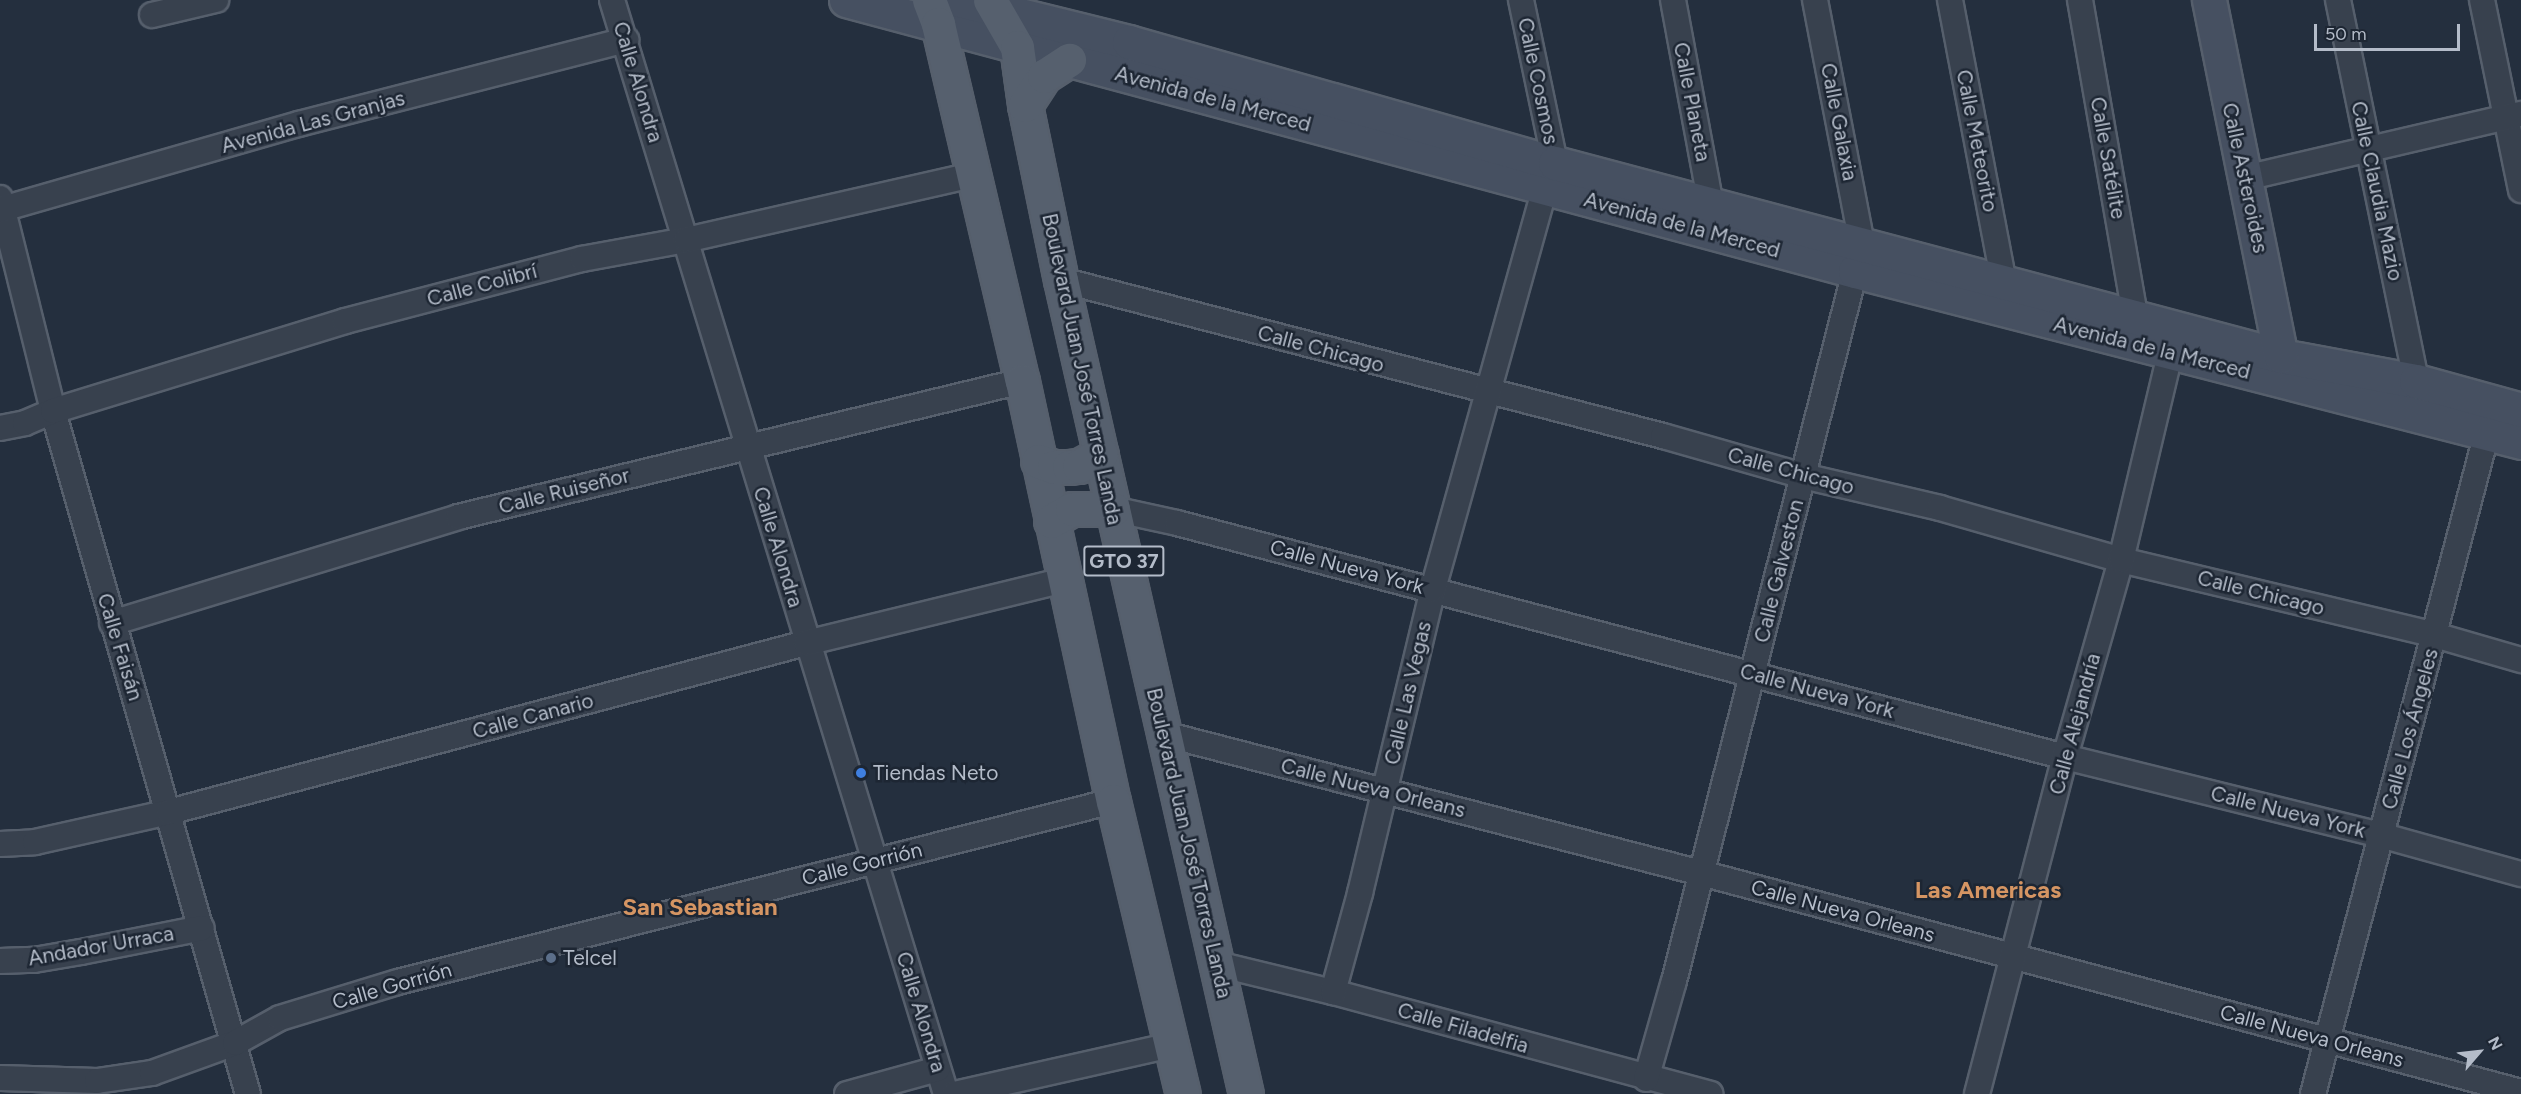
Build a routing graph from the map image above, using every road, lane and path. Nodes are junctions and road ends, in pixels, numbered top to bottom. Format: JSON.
{"nodes":[{"id":1,"x":216,"y":0,"type":"edge"},
{"id":2,"x":612,"y":0,"type":"edge"},
{"id":3,"x":846,"y":0,"type":"edge"},
{"id":4,"x":1521,"y":0,"type":"edge"},
{"id":5,"x":1673,"y":0,"type":"edge"},
{"id":6,"x":1815,"y":0,"type":"edge"},
{"id":7,"x":1950,"y":0,"type":"edge"},
{"id":8,"x":2080,"y":0,"type":"edge"},
{"id":9,"x":2209,"y":0,"type":"edge"},
{"id":10,"x":2338,"y":0,"type":"edge"},
{"id":11,"x":2482,"y":0,"type":"edge"},
{"id":12,"x":993,"y":5,"type":"edge"},
{"id":13,"x":942,"y":8,"type":"edge"},
{"id":14,"x":152,"y":15,"type":"dead end"},
{"id":15,"x":626,"y":40,"type":"junction"},
{"id":16,"x":1017,"y":47,"type":"junction"},
{"id":17,"x":1069,"y":60,"type":"junction"},
{"id":18,"x":1025,"y":105,"type":"junction"},
{"id":19,"x":2514,"y":116,"type":"edge"},
{"id":20,"x":2368,"y":151,"type":"junction"},
{"id":21,"x":972,"y":174,"type":"junction"},
{"id":22,"x":1550,"y":175,"type":"junction"},
{"id":23,"x":2245,"y":178,"type":"junction"},
{"id":24,"x":2521,"y":190,"type":"edge"},
{"id":25,"x":1,"y":203,"type":"edge"},
{"id":26,"x":1711,"y":205,"type":"junction"},
{"id":27,"x":686,"y":240,"type":"junction"},
{"id":28,"x":1858,"y":257,"type":"junction"},
{"id":29,"x":1061,"y":280,"type":"junction"},
{"id":30,"x":2004,"y":282,"type":"junction"},
{"id":31,"x":2135,"y":315,"type":"junction"},
{"id":32,"x":2170,"y":354,"type":"junction"},
{"id":33,"x":2282,"y":356,"type":"junction"},
{"id":34,"x":1022,"y":381,"type":"junction"},
{"id":35,"x":2416,"y":381,"type":"junction"},
{"id":36,"x":1486,"y":392,"type":"junction"},
{"id":37,"x":2521,"y":410,"type":"edge"},
{"id":38,"x":53,"y":411,"type":"junction"},
{"id":39,"x":0,"y":428,"type":"edge"},
{"id":40,"x":2487,"y":432,"type":"junction"},
{"id":41,"x":2521,"y":442,"type":"edge"},
{"id":42,"x":748,"y":448,"type":"junction"},
{"id":43,"x":1101,"y":454,"type":"junction"},
{"id":44,"x":1038,"y":461,"type":"junction"},
{"id":45,"x":1803,"y":476,"type":"junction"},
{"id":46,"x":1113,"y":509,"type":"junction"},
{"id":47,"x":1051,"y":521,"type":"junction"},
{"id":48,"x":2121,"y":560,"type":"junction"},
{"id":49,"x":1064,"y":580,"type":"junction"},
{"id":50,"x":1433,"y":589,"type":"junction"},
{"id":51,"x":112,"y":623,"type":"junction"},
{"id":52,"x":2435,"y":635,"type":"junction"},
{"id":53,"x":806,"y":643,"type":"junction"},
{"id":54,"x":2521,"y":660,"type":"edge"},
{"id":55,"x":1752,"y":673,"type":"junction"},
{"id":56,"x":1164,"y":734,"type":"junction"},
{"id":57,"x":2065,"y":757,"type":"junction"},
{"id":58,"x":1385,"y":791,"type":"junction"},
{"id":59,"x":1113,"y":801,"type":"junction"},
{"id":60,"x":169,"y":812,"type":"junction"},
{"id":61,"x":2380,"y":835,"type":"junction"},
{"id":62,"x":0,"y":844,"type":"edge"},
{"id":63,"x":875,"y":861,"type":"junction"},
{"id":64,"x":1701,"y":873,"type":"junction"},
{"id":65,"x":2521,"y":874,"type":"edge"},
{"id":66,"x":202,"y":928,"type":"junction"},
{"id":67,"x":2013,"y":957,"type":"junction"},
{"id":68,"x":0,"y":961,"type":"edge"},
{"id":69,"x":1217,"y":964,"type":"junction"},
{"id":70,"x":1333,"y":992,"type":"junction"},
{"id":71,"x":2327,"y":1040,"type":"junction"},
{"id":72,"x":235,"y":1042,"type":"junction"},
{"id":73,"x":1172,"y":1046,"type":"junction"},
{"id":74,"x":938,"y":1069,"type":"junction"},
{"id":75,"x":0,"y":1078,"type":"edge"},
{"id":76,"x":1646,"y":1079,"type":"junction"},
{"id":77,"x":2521,"y":1092,"type":"edge"},
{"id":78,"x":248,"y":1094,"type":"edge"},
{"id":79,"x":847,"y":1094,"type":"edge"},
{"id":80,"x":946,"y":1094,"type":"edge"},
{"id":81,"x":954,"y":1094,"type":"edge"},
{"id":82,"x":1183,"y":1094,"type":"edge"},
{"id":83,"x":1246,"y":1094,"type":"edge"},
{"id":84,"x":1710,"y":1094,"type":"edge"},
{"id":85,"x":1977,"y":1094,"type":"edge"},
{"id":86,"x":2313,"y":1094,"type":"edge"}],
"edges":[{"from":1,"to":14,"type":"street"},
{"from":2,"to":15,"type":"street","name":"Calle Alondra"},
{"from":3,"to":13,"type":"street","name":"Avenida de la Merced"},
{"from":4,"to":22,"type":"street","name":"Calle Cosmos"},
{"from":5,"to":26,"type":"street","name":"Calle Planeta"},
{"from":6,"to":28,"type":"street","name":"Calle Galaxia"},
{"from":7,"to":30,"type":"street","name":"Calle Meteorito"},
{"from":8,"to":31,"type":"street","name":"Calle Satélite"},
{"from":9,"to":23,"type":"street","name":"Calle Asteroides"},
{"from":10,"to":20,"type":"street","name":"Calle Claudia Mazio"},
{"from":11,"to":19,"type":"street"},
{"from":12,"to":13,"type":"street","name":"Avenida de la Merced"},
{"from":12,"to":16,"type":"main road","name":"Boulevard Juan José Torres Landa","number":"GTO 37"},
{"from":12,"to":22,"type":"street","name":"Avenida de la Merced"},
{"from":13,"to":16,"type":"street","name":"Avenida de la Merced"},
{"from":13,"to":21,"type":"main road","number":"GTO 37"},
{"from":15,"to":25,"type":"street","name":"Avenida Las Granjas"},
{"from":15,"to":27,"type":"street","name":"Calle Alondra"},
{"from":16,"to":17,"type":"street","name":"Avenida de la Merced"},
{"from":16,"to":18,"type":"main road","name":"Boulevard Juan José Torres Landa","number":"GTO 37"},
{"from":17,"to":18,"type":"main road"},
{"from":17,"to":22,"type":"street","name":"Avenida de la Merced"},
{"from":18,"to":29,"type":"main road","name":"Boulevard Juan José Torres Landa","number":"GTO 37"},
{"from":19,"to":20,"type":"street"},
{"from":19,"to":24,"type":"street"},
{"from":20,"to":23,"type":"street"},
{"from":20,"to":35,"type":"street","name":"Calle Claudia Mazio"},
{"from":21,"to":27,"type":"street","name":"Calle Colibrí"},
{"from":21,"to":34,"type":"main road","number":"GTO 37"},
{"from":22,"to":26,"type":"street","name":"Avenida de la Merced"},
{"from":22,"to":28,"type":"street","name":"Avenida de la Merced"},
{"from":22,"to":36,"type":"street","name":"Calle Las Vegas"},
{"from":23,"to":33,"type":"street","name":"Calle Asteroides"},
{"from":25,"to":38,"type":"street","name":"Calle Faisán"},
{"from":26,"to":28,"type":"street","name":"Avenida de la Merced"},
{"from":27,"to":38,"type":"street","name":"Calle Colibrí"},
{"from":27,"to":42,"type":"street","name":"Calle Alondra"},
{"from":28,"to":30,"type":"street","name":"Avenida de la Merced"},
{"from":28,"to":32,"type":"street","name":"Avenida de la Merced"},
{"from":28,"to":45,"type":"street","name":"Calle Galveston"},
{"from":29,"to":36,"type":"street","name":"Calle Chicago"},
{"from":29,"to":43,"type":"main road","name":"Boulevard Juan José Torres Landa","number":"GTO 37"},
{"from":30,"to":31,"type":"street","name":"Avenida de la Merced"},
{"from":31,"to":33,"type":"street","name":"Avenida de la Merced"},
{"from":32,"to":40,"type":"street","name":"Avenida de la Merced"},
{"from":32,"to":48,"type":"street","name":"Calle Alejandría"},
{"from":33,"to":35,"type":"street","name":"Avenida de la Merced"},
{"from":34,"to":42,"type":"street","name":"Calle Ruiseñor"},
{"from":34,"to":44,"type":"main road","number":"GTO 37"},
{"from":35,"to":37,"type":"street","name":"Avenida de la Merced"},
{"from":36,"to":45,"type":"street","name":"Calle Chicago"},
{"from":36,"to":50,"type":"street","name":"Calle Las Vegas"},
{"from":38,"to":39,"type":"street","name":"Calle Colibrí"},
{"from":38,"to":51,"type":"street","name":"Calle Faisán"},
{"from":40,"to":41,"type":"street","name":"Avenida de la Merced"},
{"from":40,"to":52,"type":"street","name":"Calle Los Ángeles"},
{"from":42,"to":51,"type":"street","name":"Calle Ruiseñor"},
{"from":42,"to":53,"type":"street","name":"Calle Alondra"},
{"from":43,"to":44,"type":"main road"},
{"from":43,"to":46,"type":"main road","name":"Boulevard Juan José Torres Landa","number":"GTO 37"},
{"from":44,"to":47,"type":"main road","number":"GTO 37"},
{"from":45,"to":48,"type":"street","name":"Calle Chicago"},
{"from":45,"to":55,"type":"street","name":"Calle Galveston"},
{"from":46,"to":47,"type":"main road"},
{"from":46,"to":50,"type":"street","name":"Calle Nueva York"},
{"from":46,"to":56,"type":"main road","name":"Boulevard Juan José Torres Landa","number":"GTO 37"},
{"from":47,"to":49,"type":"main road","number":"GTO 37"},
{"from":48,"to":52,"type":"street","name":"Calle Chicago"},
{"from":48,"to":57,"type":"street","name":"Calle Alejandría"},
{"from":49,"to":53,"type":"street","name":"Calle Canario"},
{"from":49,"to":59,"type":"main road","number":"GTO 37"},
{"from":50,"to":55,"type":"street","name":"Calle Nueva York"},
{"from":50,"to":58,"type":"street","name":"Calle Las Vegas"},
{"from":51,"to":60,"type":"street","name":"Calle Faisán"},
{"from":52,"to":54,"type":"street","name":"Calle Chicago"},
{"from":52,"to":61,"type":"street","name":"Calle Los Ángeles"},
{"from":53,"to":60,"type":"street","name":"Calle Canario"},
{"from":53,"to":63,"type":"street","name":"Calle Alondra"},
{"from":55,"to":57,"type":"street","name":"Calle Nueva York"},
{"from":55,"to":64,"type":"street","name":"Calle Galveston"},
{"from":56,"to":58,"type":"street","name":"Calle Nueva Orleans"},
{"from":56,"to":69,"type":"main road","name":"Boulevard Juan José Torres Landa","number":"GTO 37"},
{"from":57,"to":61,"type":"street","name":"Calle Nueva York"},
{"from":57,"to":67,"type":"street","name":"Calle Alejandría"},
{"from":58,"to":64,"type":"street","name":"Calle Nueva Orleans"},
{"from":58,"to":70,"type":"street","name":"Calle Las Vegas"},
{"from":59,"to":63,"type":"street","name":"Calle Gorrión"},
{"from":59,"to":73,"type":"main road","number":"GTO 37"},
{"from":60,"to":62,"type":"street","name":"Calle Canario"},
{"from":60,"to":66,"type":"street","name":"Calle Faisán"},
{"from":61,"to":65,"type":"street","name":"Calle Nueva York"},
{"from":61,"to":71,"type":"street","name":"Calle Los Ángeles"},
{"from":63,"to":72,"type":"street","name":"Calle Gorrión"},
{"from":63,"to":74,"type":"street","name":"Calle Alondra"},
{"from":64,"to":67,"type":"street","name":"Calle Nueva Orleans"},
{"from":64,"to":76,"type":"street","name":"Calle Galveston"},
{"from":66,"to":68,"type":"street","name":"Andador Urraca"},
{"from":66,"to":72,"type":"street","name":"Calle Faisán"},
{"from":67,"to":71,"type":"street","name":"Calle Nueva Orleans"},
{"from":67,"to":85,"type":"street","name":"Calle Alejandría"},
{"from":69,"to":70,"type":"street","name":"Calle Filadelfia"},
{"from":69,"to":83,"type":"main road","name":"Boulevard Juan José Torres Landa","number":"GTO 37"},
{"from":70,"to":76,"type":"street","name":"Calle Filadelfia"},
{"from":71,"to":77,"type":"street","name":"Calle Nueva Orleans"},
{"from":71,"to":86,"type":"street","name":"Calle Los Ángeles"},
{"from":72,"to":75,"type":"street","name":"Calle Gorrión"},
{"from":72,"to":78,"type":"street","name":"Calle Faisán"},
{"from":73,"to":81,"type":"street"},
{"from":73,"to":82,"type":"main road","number":"GTO 37"},
{"from":74,"to":79,"type":"street"},
{"from":74,"to":80,"type":"street","name":"Calle Alondra"},
{"from":76,"to":84,"type":"street","name":"Calle Filadelfia"}]}
